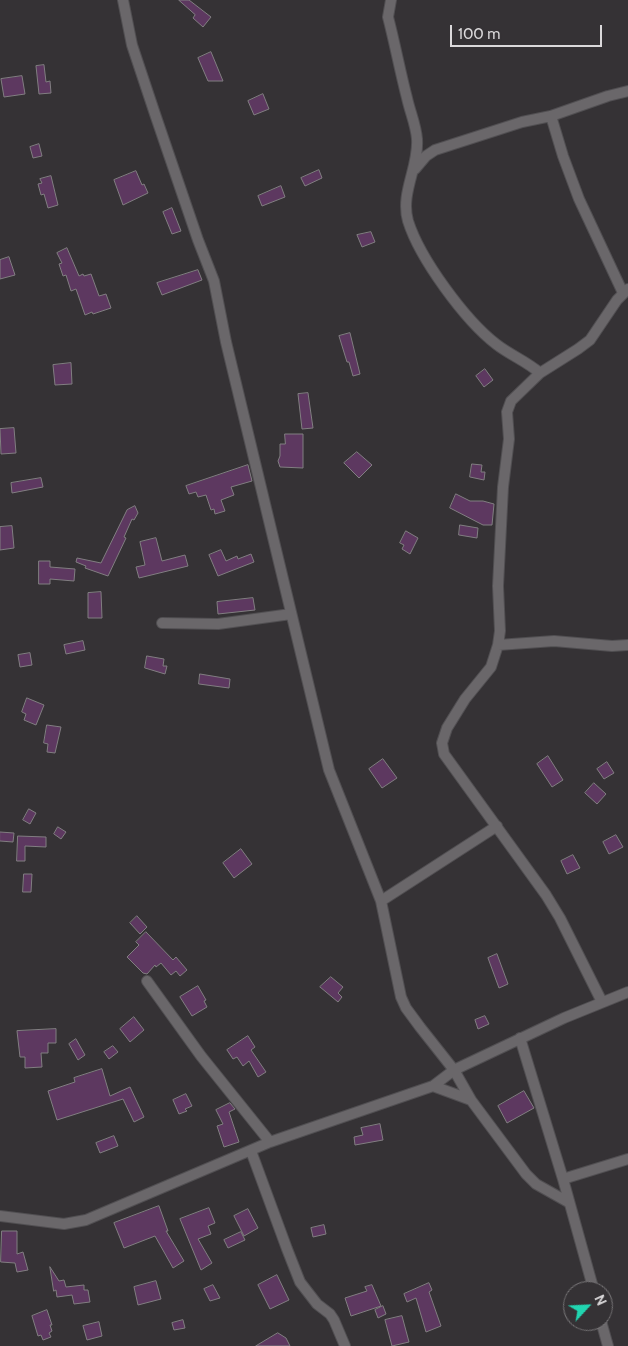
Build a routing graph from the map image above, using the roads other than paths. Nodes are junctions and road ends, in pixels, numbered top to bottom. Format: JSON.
{"nodes":[{"id":1,"x":123,"y":0,"type":"edge"},
{"id":2,"x":391,"y":0,"type":"edge"},
{"id":3,"x":628,"y":91,"type":"edge"},
{"id":4,"x":550,"y":116,"type":"junction"},
{"id":5,"x":413,"y":171,"type":"junction"},
{"id":6,"x":625,"y":291,"type":"edge"},
{"id":7,"x":540,"y":373,"type":"junction"},
{"id":8,"x":291,"y":614,"type":"junction"},
{"id":9,"x":162,"y":623,"type":"dead end"},
{"id":10,"x":498,"y":645,"type":"junction"},
{"id":11,"x":628,"y":645,"type":"edge"},
{"id":12,"x":497,"y":826,"type":"junction"},
{"id":13,"x":381,"y":901,"type":"junction"},
{"id":14,"x":147,"y":981,"type":"dead end"},
{"id":15,"x":628,"y":992,"type":"edge"},
{"id":16,"x":602,"y":1002,"type":"junction"},
{"id":17,"x":520,"y":1038,"type":"junction"},
{"id":18,"x":454,"y":1070,"type":"junction"},
{"id":19,"x":433,"y":1086,"type":"junction"},
{"id":20,"x":471,"y":1100,"type":"junction"},
{"id":21,"x":270,"y":1142,"type":"junction"},
{"id":22,"x":251,"y":1151,"type":"junction"},
{"id":23,"x":628,"y":1159,"type":"edge"},
{"id":24,"x":563,"y":1179,"type":"junction"},
{"id":25,"x":568,"y":1202,"type":"junction"},
{"id":26,"x":0,"y":1216,"type":"edge"},
{"id":27,"x":591,"y":1281,"type":"edge"},
{"id":28,"x":604,"y":1331,"type":"edge"},
{"id":29,"x":345,"y":1346,"type":"edge"},
{"id":30,"x":608,"y":1346,"type":"edge"}],
"edges":[{"from":1,"to":8,"type":"street"},
{"from":2,"to":5,"type":"street"},
{"from":3,"to":4,"type":"street"},
{"from":4,"to":5,"type":"street"},
{"from":4,"to":6,"type":"street"},
{"from":5,"to":7,"type":"street"},
{"from":6,"to":7,"type":"street"},
{"from":7,"to":10,"type":"street"},
{"from":8,"to":9,"type":"street"},
{"from":8,"to":13,"type":"street"},
{"from":10,"to":11,"type":"street"},
{"from":10,"to":12,"type":"street"},
{"from":12,"to":13,"type":"street"},
{"from":12,"to":16,"type":"street"},
{"from":13,"to":18,"type":"street"},
{"from":14,"to":21,"type":"street"},
{"from":15,"to":16,"type":"street"},
{"from":16,"to":17,"type":"street"},
{"from":17,"to":18,"type":"street"},
{"from":17,"to":24,"type":"street"},
{"from":18,"to":19,"type":"street"},
{"from":18,"to":20,"type":"street"},
{"from":19,"to":20,"type":"street"},
{"from":19,"to":21,"type":"street"},
{"from":20,"to":25,"type":"street"},
{"from":21,"to":22,"type":"street"},
{"from":22,"to":26,"type":"street"},
{"from":22,"to":29,"type":"street"},
{"from":23,"to":24,"type":"street"},
{"from":24,"to":25,"type":"street"},
{"from":25,"to":27,"type":"street"},
{"from":28,"to":30,"type":"street"}]}
